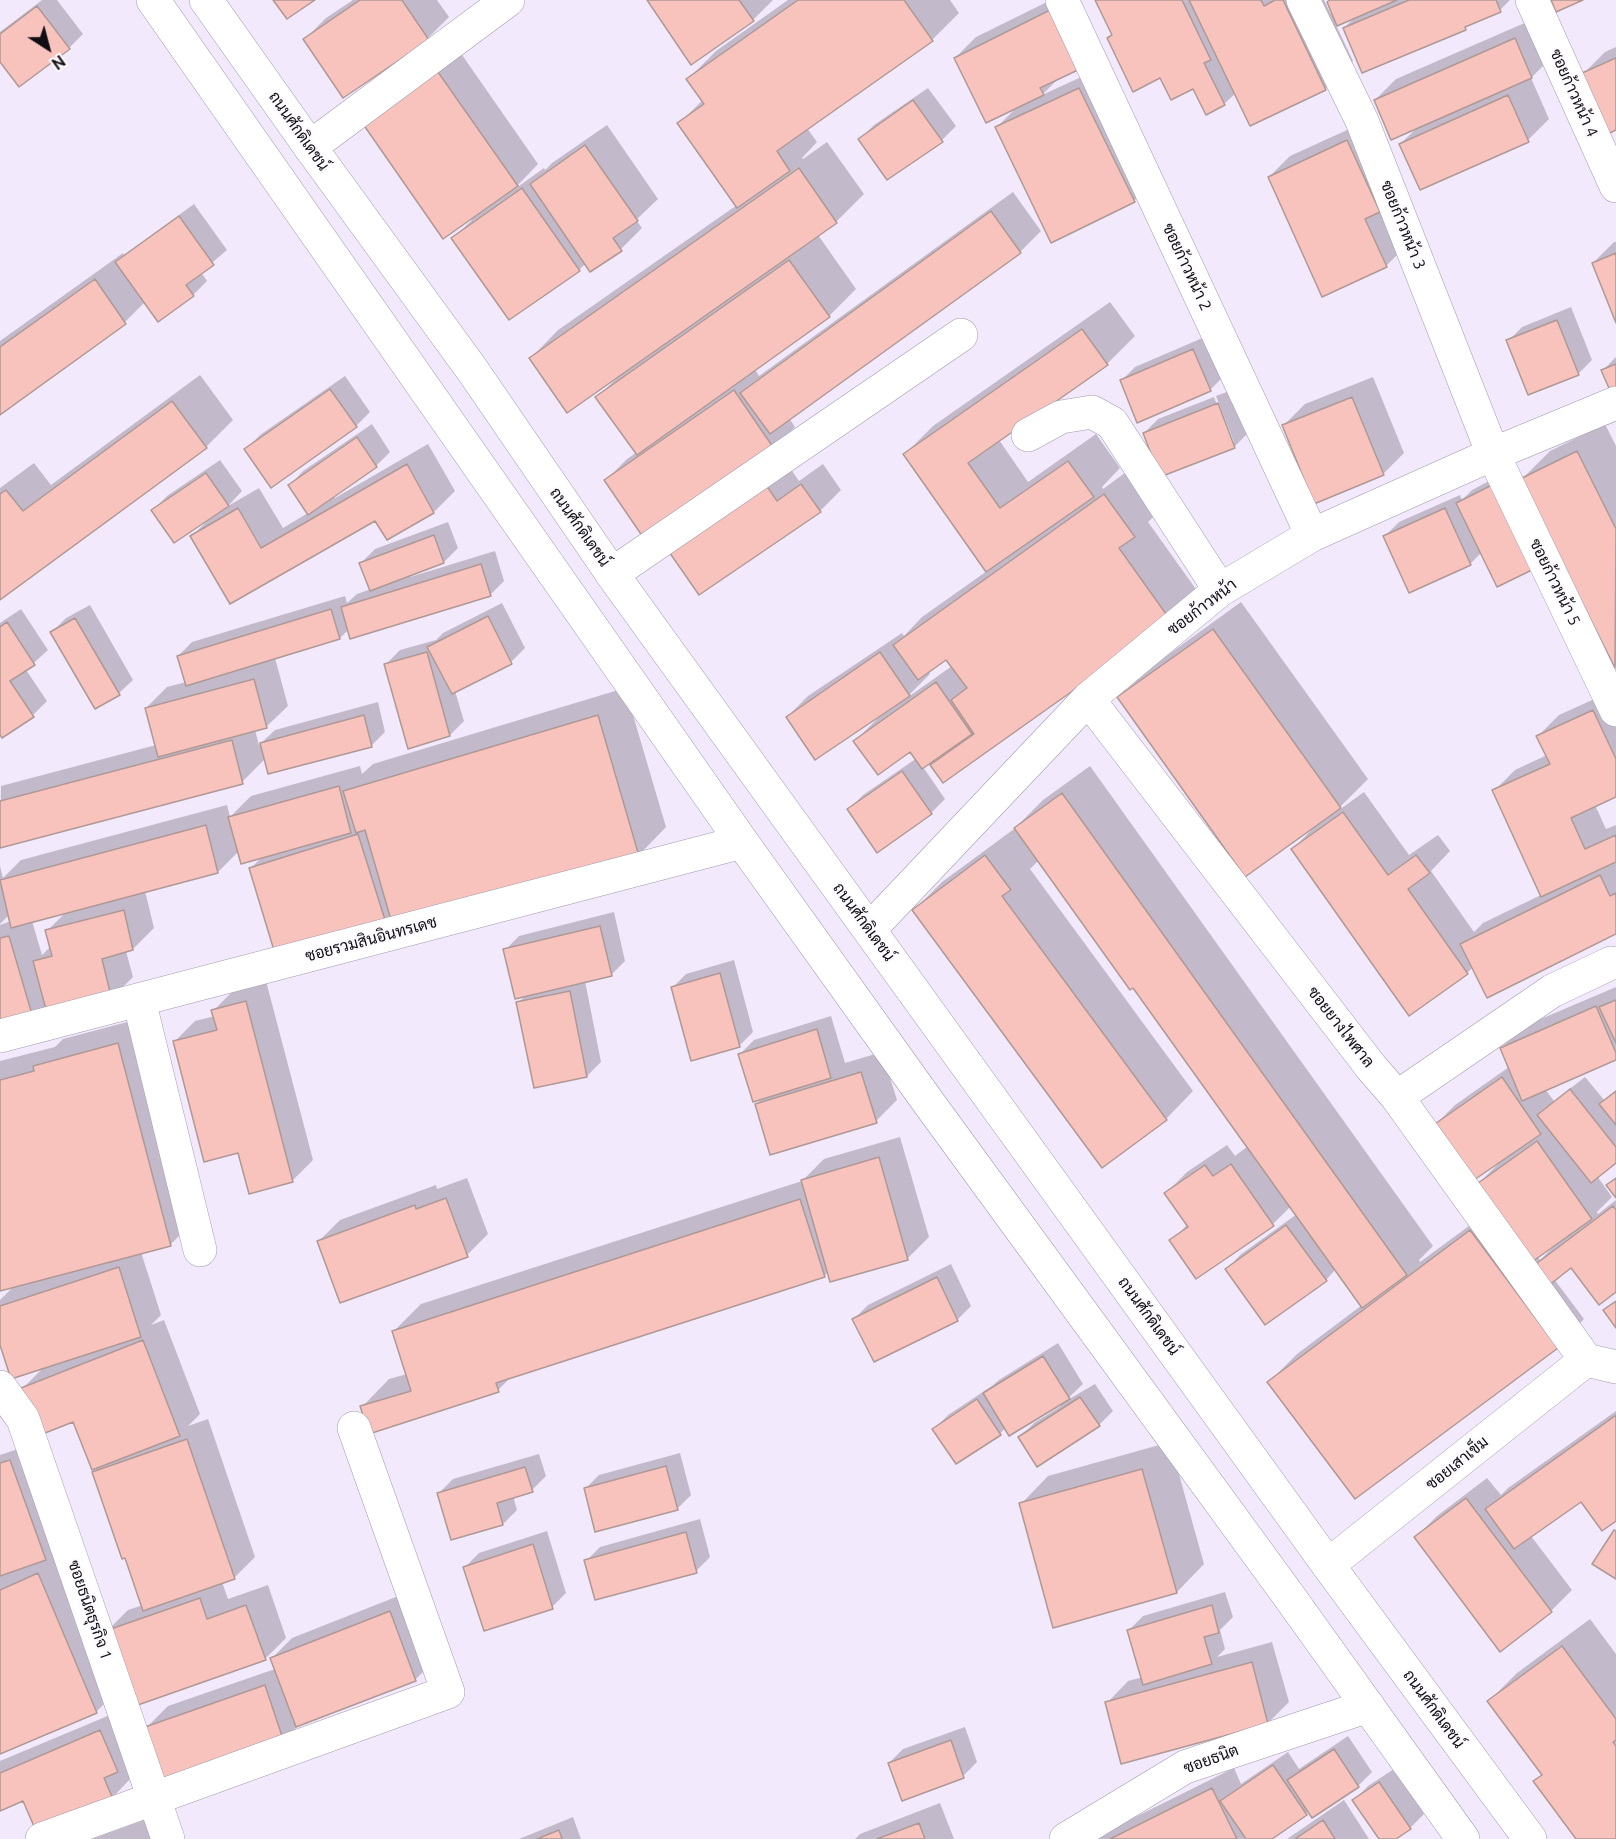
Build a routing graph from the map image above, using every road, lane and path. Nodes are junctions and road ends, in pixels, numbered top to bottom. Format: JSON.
{"nodes":[{"id":1,"x":153,"y":0,"type":"edge"},
{"id":2,"x":206,"y":0,"type":"edge"},
{"id":3,"x":508,"y":0,"type":"edge"},
{"id":4,"x":1062,"y":0,"type":"edge"},
{"id":5,"x":1303,"y":0,"type":"edge"},
{"id":6,"x":1532,"y":0,"type":"edge"},
{"id":7,"x":1607,"y":143,"type":"edge"},
{"id":8,"x":310,"y":147,"type":"junction"},
{"id":9,"x":1616,"y":186,"type":"edge"},
{"id":10,"x":961,"y":335,"type":"dead end"},
{"id":11,"x":1616,"y":402,"type":"edge"},
{"id":12,"x":1028,"y":435,"type":"dead end"},
{"id":13,"x":1493,"y":454,"type":"junction"},
{"id":14,"x":1312,"y":535,"type":"junction"},
{"id":15,"x":612,"y":574,"type":"junction"},
{"id":16,"x":1220,"y":590,"type":"junction"},
{"id":17,"x":1612,"y":692,"type":"edge"},
{"id":18,"x":1088,"y":699,"type":"junction"},
{"id":19,"x":742,"y":842,"type":"junction"},
{"id":20,"x":870,"y":929,"type":"junction"},
{"id":21,"x":1611,"y":963,"type":"dead end"},
{"id":22,"x":139,"y":1000,"type":"junction"},
{"id":23,"x":0,"y":1036,"type":"edge"},
{"id":24,"x":1397,"y":1097,"type":"junction"},
{"id":25,"x":200,"y":1250,"type":"dead end"},
{"id":26,"x":1601,"y":1364,"type":"edge"},
{"id":27,"x":0,"y":1387,"type":"edge"},
{"id":28,"x":11,"y":1424,"type":"edge"},
{"id":29,"x":354,"y":1428,"type":"dead end"},
{"id":30,"x":1328,"y":1565,"type":"junction"},
{"id":31,"x":1368,"y":1706,"type":"junction"},
{"id":32,"x":156,"y":1799,"type":"junction"},
{"id":33,"x":42,"y":1839,"type":"edge"},
{"id":34,"x":168,"y":1839,"type":"edge"},
{"id":35,"x":1066,"y":1839,"type":"edge"},
{"id":36,"x":1463,"y":1839,"type":"edge"},
{"id":37,"x":1530,"y":1839,"type":"edge"}],
"edges":[{"from":1,"to":19,"type":"street"},
{"from":2,"to":8,"type":"street","name":"ถนนศักดิเดชน์"},
{"from":3,"to":8,"type":"street"},
{"from":4,"to":14,"type":"street","name":"ซอยก้าวหน้า 2"},
{"from":5,"to":13,"type":"street","name":"ซอยก้าวหน้า 3"},
{"from":6,"to":7,"type":"street","name":"ซอยก้าวหน้า 4"},
{"from":7,"to":9,"type":"street","name":"ซอยก้าวหน้า 4"},
{"from":8,"to":15,"type":"street","name":"ถนนศักดิเดชน์"},
{"from":10,"to":15,"type":"street"},
{"from":11,"to":13,"type":"street","name":"ซอยก้าวหน้า"},
{"from":12,"to":16,"type":"street"},
{"from":13,"to":14,"type":"street","name":"ซอยก้าวหน้า"},
{"from":13,"to":17,"type":"street","name":"ซอยก้าวหน้า 5"},
{"from":14,"to":16,"type":"street","name":"ซอยก้าวหน้า"},
{"from":15,"to":20,"type":"street","name":"ถนนศักดิเดชน์"},
{"from":16,"to":18,"type":"street","name":"ซอยก้าวหน้า"},
{"from":18,"to":20,"type":"street","name":"ซอยก้าวหน้า"},
{"from":18,"to":24,"type":"street","name":"ซอยยางไพศาล"},
{"from":19,"to":22,"type":"street","name":"ซอยรวมสินอินทรเดช"},
{"from":19,"to":31,"type":"street"},
{"from":20,"to":30,"type":"street","name":"ถนนศักดิเดชน์"},
{"from":21,"to":24,"type":"street"},
{"from":22,"to":23,"type":"street","name":"ซอยรวมสินอินทรเดช"},
{"from":22,"to":25,"type":"street"},
{"from":24,"to":26,"type":"street","name":"ซอยยางไพศาล"},
{"from":26,"to":30,"type":"street","name":"ซอยเสาเข็ม"},
{"from":27,"to":28,"type":"street","name":"ซอยธนิตธุรกิจ 1"},
{"from":28,"to":32,"type":"street","name":"ซอยธนิตธุรกิจ 1"},
{"from":29,"to":32,"type":"street"},
{"from":30,"to":37,"type":"street","name":"ถนนศักดิเดชน์"},
{"from":31,"to":35,"type":"street","name":"ซอยธนิต"},
{"from":31,"to":36,"type":"street"},
{"from":32,"to":33,"type":"street"},
{"from":32,"to":34,"type":"street","name":"ซอยธนิตธุรกิจ 1"}]}
